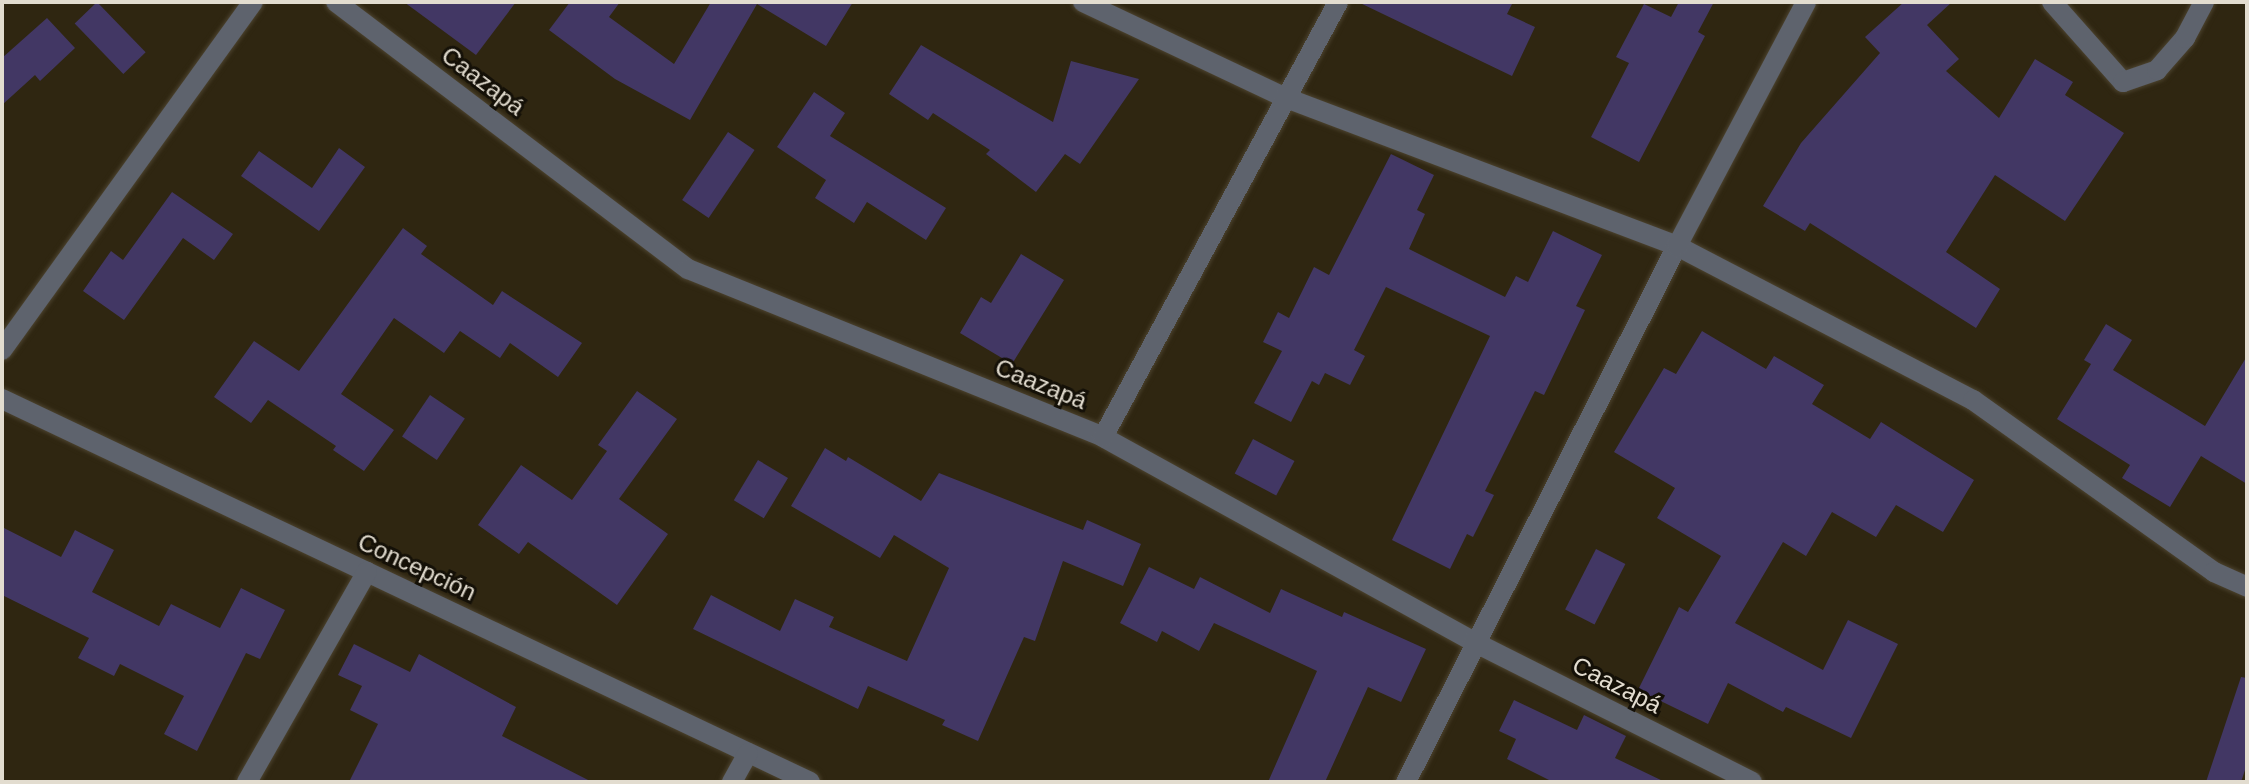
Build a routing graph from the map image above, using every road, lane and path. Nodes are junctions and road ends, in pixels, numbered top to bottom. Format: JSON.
{"nodes":[{"id":1,"x":253,"y":2,"type":"edge"},
{"id":2,"x":336,"y":2,"type":"edge"},
{"id":3,"x":1083,"y":2,"type":"edge"},
{"id":4,"x":1338,"y":2,"type":"edge"},
{"id":5,"x":1806,"y":2,"type":"edge"},
{"id":6,"x":2052,"y":2,"type":"edge"},
{"id":7,"x":2204,"y":2,"type":"edge"},
{"id":8,"x":1286,"y":98,"type":"junction"},
{"id":9,"x":1677,"y":246,"type":"junction"},
{"id":10,"x":2,"y":350,"type":"edge"},
{"id":11,"x":2,"y":399,"type":"edge"},
{"id":12,"x":1103,"y":437,"type":"junction"},
{"id":13,"x":367,"y":572,"type":"junction"},
{"id":14,"x":2247,"y":587,"type":"edge"},
{"id":15,"x":1474,"y":642,"type":"junction"},
{"id":16,"x":748,"y":753,"type":"junction"},
{"id":17,"x":247,"y":782,"type":"edge"},
{"id":18,"x":732,"y":782,"type":"edge"},
{"id":19,"x":810,"y":782,"type":"edge"},
{"id":20,"x":1406,"y":782,"type":"edge"},
{"id":21,"x":1752,"y":782,"type":"edge"}],
"edges":[{"from":1,"to":10,"type":"street"},
{"from":2,"to":12,"type":"street","name":"Caazapá"},
{"from":3,"to":8,"type":"street"},
{"from":4,"to":8,"type":"street"},
{"from":5,"to":9,"type":"street"},
{"from":6,"to":7,"type":"street"},
{"from":8,"to":9,"type":"street"},
{"from":8,"to":12,"type":"street"},
{"from":9,"to":14,"type":"street"},
{"from":9,"to":15,"type":"street"},
{"from":11,"to":13,"type":"street","name":"Concepción"},
{"from":12,"to":15,"type":"street","name":"Caazapá"},
{"from":13,"to":16,"type":"street","name":"Concepción"},
{"from":13,"to":17,"type":"street"},
{"from":15,"to":20,"type":"street"},
{"from":15,"to":21,"type":"street","name":"Caazapá"},
{"from":16,"to":18,"type":"street"},
{"from":16,"to":19,"type":"street","name":"Concepción"}]}
